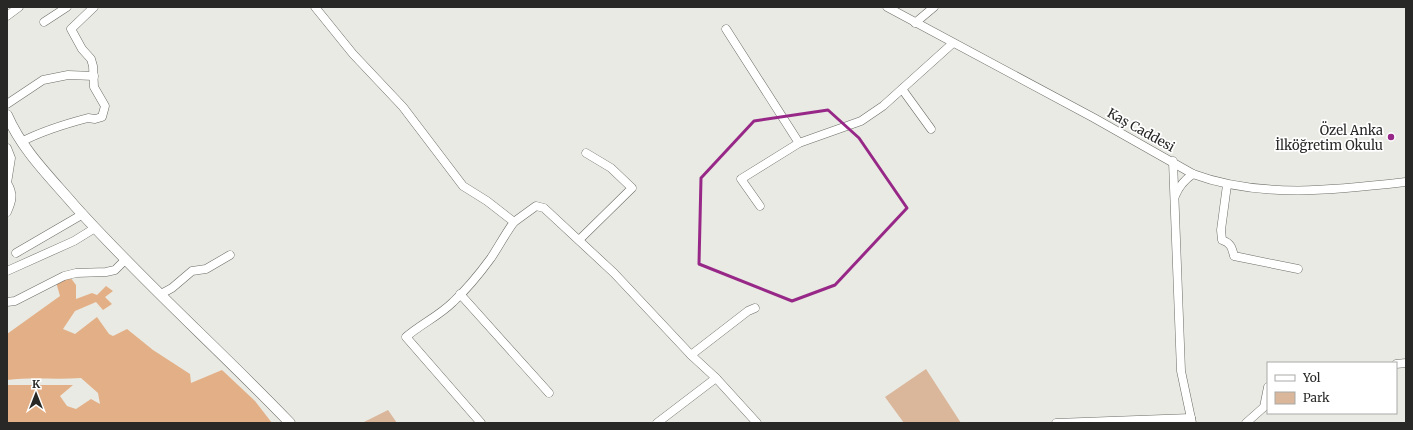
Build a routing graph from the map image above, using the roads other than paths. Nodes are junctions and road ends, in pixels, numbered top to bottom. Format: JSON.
{"nodes":[{"id":1,"x":19,"y":7,"type":"edge"},
{"id":2,"x":67,"y":7,"type":"edge"},
{"id":3,"x":94,"y":7,"type":"edge"},
{"id":4,"x":314,"y":7,"type":"edge"},
{"id":5,"x":887,"y":7,"type":"edge"},
{"id":6,"x":934,"y":7,"type":"edge"},
{"id":7,"x":7,"y":16,"type":"edge"},
{"id":8,"x":44,"y":22,"type":"dead end"},
{"id":9,"x":915,"y":23,"type":"junction"},
{"id":10,"x":726,"y":29,"type":"dead end"},
{"id":11,"x":953,"y":43,"type":"junction"},
{"id":12,"x":94,"y":76,"type":"junction"},
{"id":13,"x":902,"y":89,"type":"junction"},
{"id":14,"x":7,"y":104,"type":"edge"},
{"id":15,"x":8,"y":121,"type":"edge"},
{"id":16,"x":931,"y":129,"type":"dead end"},
{"id":17,"x":22,"y":142,"type":"junction"},
{"id":18,"x":799,"y":144,"type":"junction"},
{"id":19,"x":7,"y":148,"type":"edge"},
{"id":20,"x":586,"y":153,"type":"dead end"},
{"id":21,"x":1173,"y":161,"type":"junction"},
{"id":22,"x":1193,"y":174,"type":"junction"},
{"id":23,"x":1406,"y":182,"type":"edge"},
{"id":24,"x":7,"y":183,"type":"edge"},
{"id":25,"x":1228,"y":185,"type":"junction"},
{"id":26,"x":1173,"y":198,"type":"junction"},
{"id":27,"x":760,"y":206,"type":"dead end"},
{"id":28,"x":7,"y":212,"type":"edge"},
{"id":29,"x":83,"y":214,"type":"junction"},
{"id":30,"x":514,"y":222,"type":"junction"},
{"id":31,"x":95,"y":228,"type":"junction"},
{"id":32,"x":579,"y":240,"type":"junction"},
{"id":33,"x":16,"y":253,"type":"dead end"},
{"id":34,"x":230,"y":255,"type":"dead end"},
{"id":35,"x":125,"y":260,"type":"junction"},
{"id":36,"x":1298,"y":269,"type":"dead end"},
{"id":37,"x":7,"y":271,"type":"edge"},
{"id":38,"x":161,"y":294,"type":"junction"},
{"id":39,"x":460,"y":294,"type":"junction"},
{"id":40,"x":7,"y":302,"type":"edge"},
{"id":41,"x":755,"y":308,"type":"dead end"},
{"id":42,"x":691,"y":355,"type":"junction"},
{"id":43,"x":716,"y":378,"type":"junction"},
{"id":44,"x":1267,"y":392,"type":"edge"},
{"id":45,"x":549,"y":393,"type":"dead end"},
{"id":46,"x":1192,"y":421,"type":"edge"},
{"id":47,"x":290,"y":423,"type":"edge"},
{"id":48,"x":480,"y":423,"type":"edge"},
{"id":49,"x":657,"y":423,"type":"edge"},
{"id":50,"x":757,"y":423,"type":"edge"},
{"id":51,"x":1056,"y":423,"type":"edge"},
{"id":52,"x":1246,"y":423,"type":"edge"}],
"edges":[{"from":1,"to":7,"type":"street"},
{"from":2,"to":8,"type":"street"},
{"from":3,"to":12,"type":"street"},
{"from":4,"to":30,"type":"street"},
{"from":5,"to":9,"type":"street","name":"Kaş Caddesi"},
{"from":6,"to":9,"type":"street"},
{"from":9,"to":11,"type":"street","name":"Kaş Caddesi"},
{"from":10,"to":18,"type":"street"},
{"from":11,"to":13,"type":"street"},
{"from":11,"to":21,"type":"street","name":"Kaş Caddesi"},
{"from":12,"to":14,"type":"street"},
{"from":12,"to":17,"type":"street"},
{"from":13,"to":16,"type":"street"},
{"from":13,"to":18,"type":"street"},
{"from":15,"to":17,"type":"main road"},
{"from":17,"to":29,"type":"main road"},
{"from":18,"to":27,"type":"street"},
{"from":19,"to":24,"type":"street"},
{"from":20,"to":32,"type":"street"},
{"from":21,"to":22,"type":"street","name":"Kaş Caddesi"},
{"from":21,"to":26,"type":"street"},
{"from":22,"to":25,"type":"street","name":"Kaş Caddesi"},
{"from":22,"to":26,"type":"street"},
{"from":23,"to":25,"type":"street","name":"Kaş Caddesi"},
{"from":24,"to":28,"type":"street"},
{"from":25,"to":36,"type":"street"},
{"from":26,"to":46,"type":"street"},
{"from":29,"to":31,"type":"main road"},
{"from":29,"to":33,"type":"street"},
{"from":30,"to":32,"type":"street"},
{"from":30,"to":39,"type":"street"},
{"from":31,"to":35,"type":"main road"},
{"from":31,"to":37,"type":"street"},
{"from":32,"to":42,"type":"street"},
{"from":34,"to":38,"type":"street"},
{"from":35,"to":38,"type":"main road"},
{"from":35,"to":40,"type":"street"},
{"from":38,"to":47,"type":"main road"},
{"from":39,"to":45,"type":"street"},
{"from":39,"to":48,"type":"street"},
{"from":41,"to":42,"type":"street"},
{"from":42,"to":43,"type":"street"},
{"from":43,"to":49,"type":"street"},
{"from":43,"to":50,"type":"street"},
{"from":44,"to":52,"type":"street"},
{"from":46,"to":51,"type":"street"}]}
